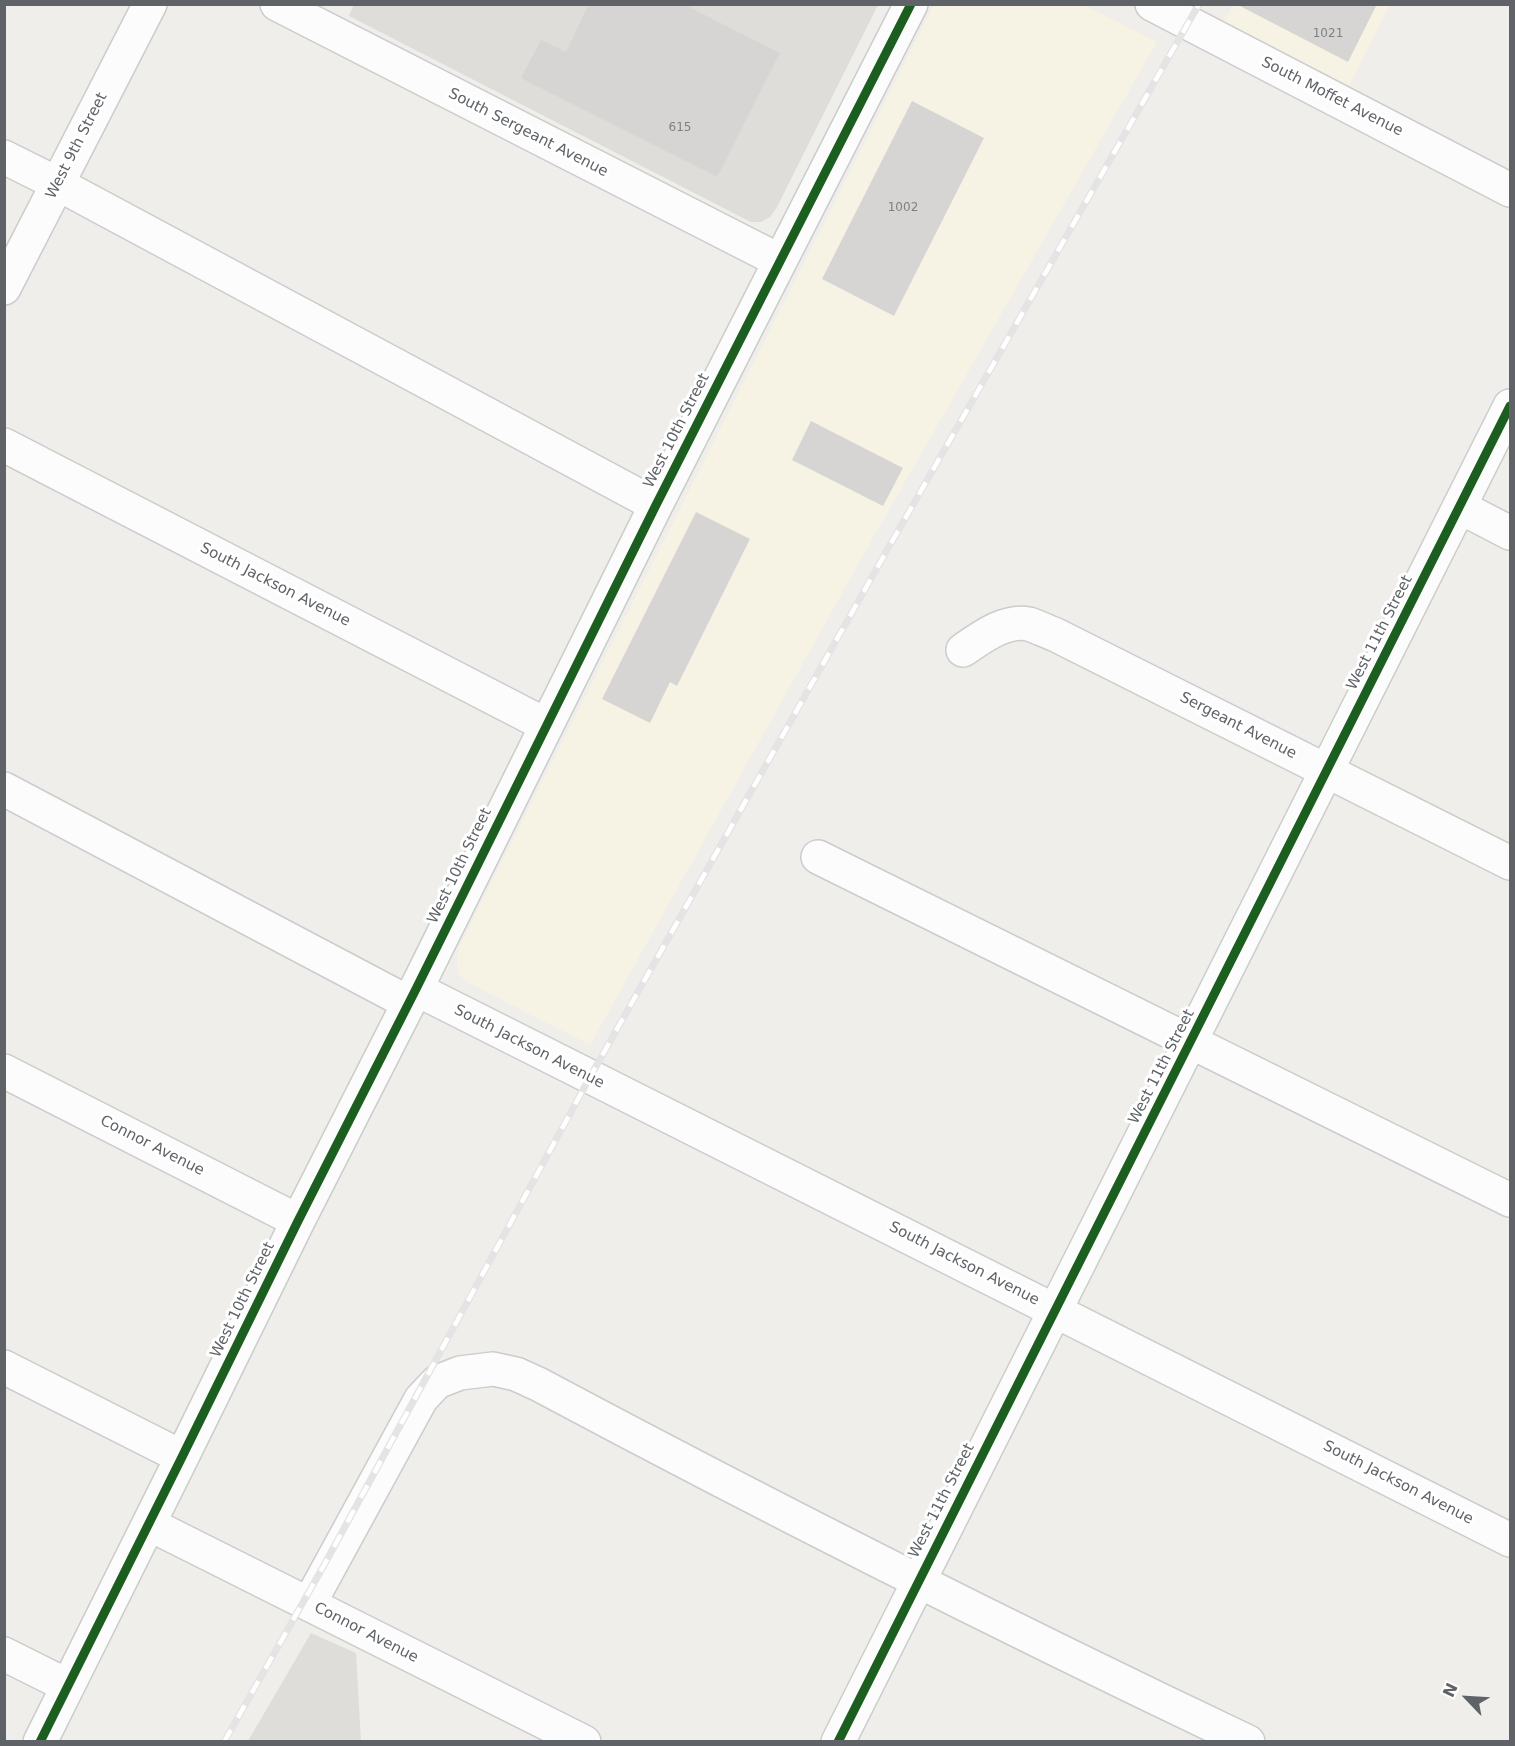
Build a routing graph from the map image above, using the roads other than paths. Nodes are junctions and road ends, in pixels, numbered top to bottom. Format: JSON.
{"nodes":[{"id":1,"x":150,"y":4,"type":"edge"},
{"id":2,"x":277,"y":4,"type":"edge"},
{"id":3,"x":911,"y":4,"type":"edge"},
{"id":4,"x":1152,"y":4,"type":"edge"},
{"id":5,"x":4,"y":157,"type":"edge"},
{"id":6,"x":58,"y":184,"type":"junction"},
{"id":7,"x":1510,"y":190,"type":"edge"},
{"id":8,"x":780,"y":261,"type":"junction"},
{"id":9,"x":4,"y":288,"type":"edge"},
{"id":10,"x":1510,"y":406,"type":"edge"},
{"id":11,"x":4,"y":444,"type":"edge"},
{"id":12,"x":656,"y":505,"type":"junction"},
{"id":13,"x":1460,"y":507,"type":"junction"},
{"id":14,"x":1510,"y":532,"type":"edge"},
{"id":15,"x":963,"y":650,"type":"dead end"},
{"id":16,"x":546,"y":725,"type":"junction"},
{"id":17,"x":1327,"y":770,"type":"junction"},
{"id":18,"x":4,"y":789,"type":"edge"},
{"id":19,"x":818,"y":857,"type":"dead end"},
{"id":20,"x":1510,"y":863,"type":"edge"},
{"id":21,"x":413,"y":996,"type":"junction"},
{"id":22,"x":1191,"y":1042,"type":"junction"},
{"id":23,"x":4,"y":1071,"type":"edge"},
{"id":24,"x":1510,"y":1200,"type":"edge"},
{"id":25,"x":298,"y":1221,"type":"junction"},
{"id":26,"x":1056,"y":1310,"type":"junction"},
{"id":27,"x":4,"y":1367,"type":"edge"},
{"id":28,"x":182,"y":1457,"type":"junction"},
{"id":29,"x":149,"y":1524,"type":"junction"},
{"id":30,"x":1510,"y":1540,"type":"edge"},
{"id":31,"x":919,"y":1581,"type":"junction"},
{"id":32,"x":309,"y":1604,"type":"junction"},
{"id":33,"x":4,"y":1654,"type":"edge"},
{"id":34,"x":68,"y":1686,"type":"junction"},
{"id":35,"x":40,"y":1742,"type":"edge"},
{"id":36,"x":584,"y":1742,"type":"edge"},
{"id":37,"x":838,"y":1742,"type":"edge"},
{"id":38,"x":1248,"y":1742,"type":"edge"}],
"edges":[{"from":1,"to":6,"type":"street","name":"West 9th Street"},
{"from":2,"to":8,"type":"street","name":"South Sergeant Avenue"},
{"from":3,"to":8,"type":"street","name":"West 10th Street"},
{"from":4,"to":7,"type":"street","name":"South Moffet Avenue"},
{"from":5,"to":6,"type":"street"},
{"from":6,"to":9,"type":"street","name":"West 9th Street"},
{"from":6,"to":12,"type":"street"},
{"from":8,"to":12,"type":"street","name":"West 10th Street"},
{"from":10,"to":13,"type":"street","name":"West 11th Street"},
{"from":11,"to":16,"type":"street","name":"South Jackson Avenue"},
{"from":12,"to":16,"type":"street","name":"West 10th Street"},
{"from":13,"to":14,"type":"street"},
{"from":13,"to":17,"type":"street","name":"West 11th Street"},
{"from":15,"to":17,"type":"street","name":"Sergeant Avenue"},
{"from":16,"to":21,"type":"street","name":"West 10th Street"},
{"from":17,"to":20,"type":"street","name":"Sergeant Avenue"},
{"from":17,"to":22,"type":"street","name":"West 11th Street"},
{"from":18,"to":21,"type":"street","name":"South Jackson Avenue"},
{"from":19,"to":22,"type":"street"},
{"from":21,"to":25,"type":"street","name":"West 10th Street"},
{"from":21,"to":26,"type":"street","name":"South Jackson Avenue"},
{"from":22,"to":24,"type":"street"},
{"from":22,"to":26,"type":"street","name":"West 11th Street"},
{"from":23,"to":25,"type":"street","name":"Connor Avenue"},
{"from":25,"to":28,"type":"street","name":"West 10th Street"},
{"from":26,"to":30,"type":"street","name":"South Jackson Avenue"},
{"from":26,"to":31,"type":"street","name":"West 11th Street"},
{"from":27,"to":28,"type":"street"},
{"from":28,"to":29,"type":"street","name":"West 10th Street"},
{"from":29,"to":32,"type":"street","name":"Connor Avenue"},
{"from":29,"to":34,"type":"street","name":"West 10th Street"},
{"from":31,"to":32,"type":"street"},
{"from":31,"to":37,"type":"street","name":"West 11th Street"},
{"from":31,"to":38,"type":"street"},
{"from":32,"to":36,"type":"street","name":"Connor Avenue"},
{"from":33,"to":34,"type":"street"},
{"from":34,"to":35,"type":"street","name":"West 10th Street"}]}
